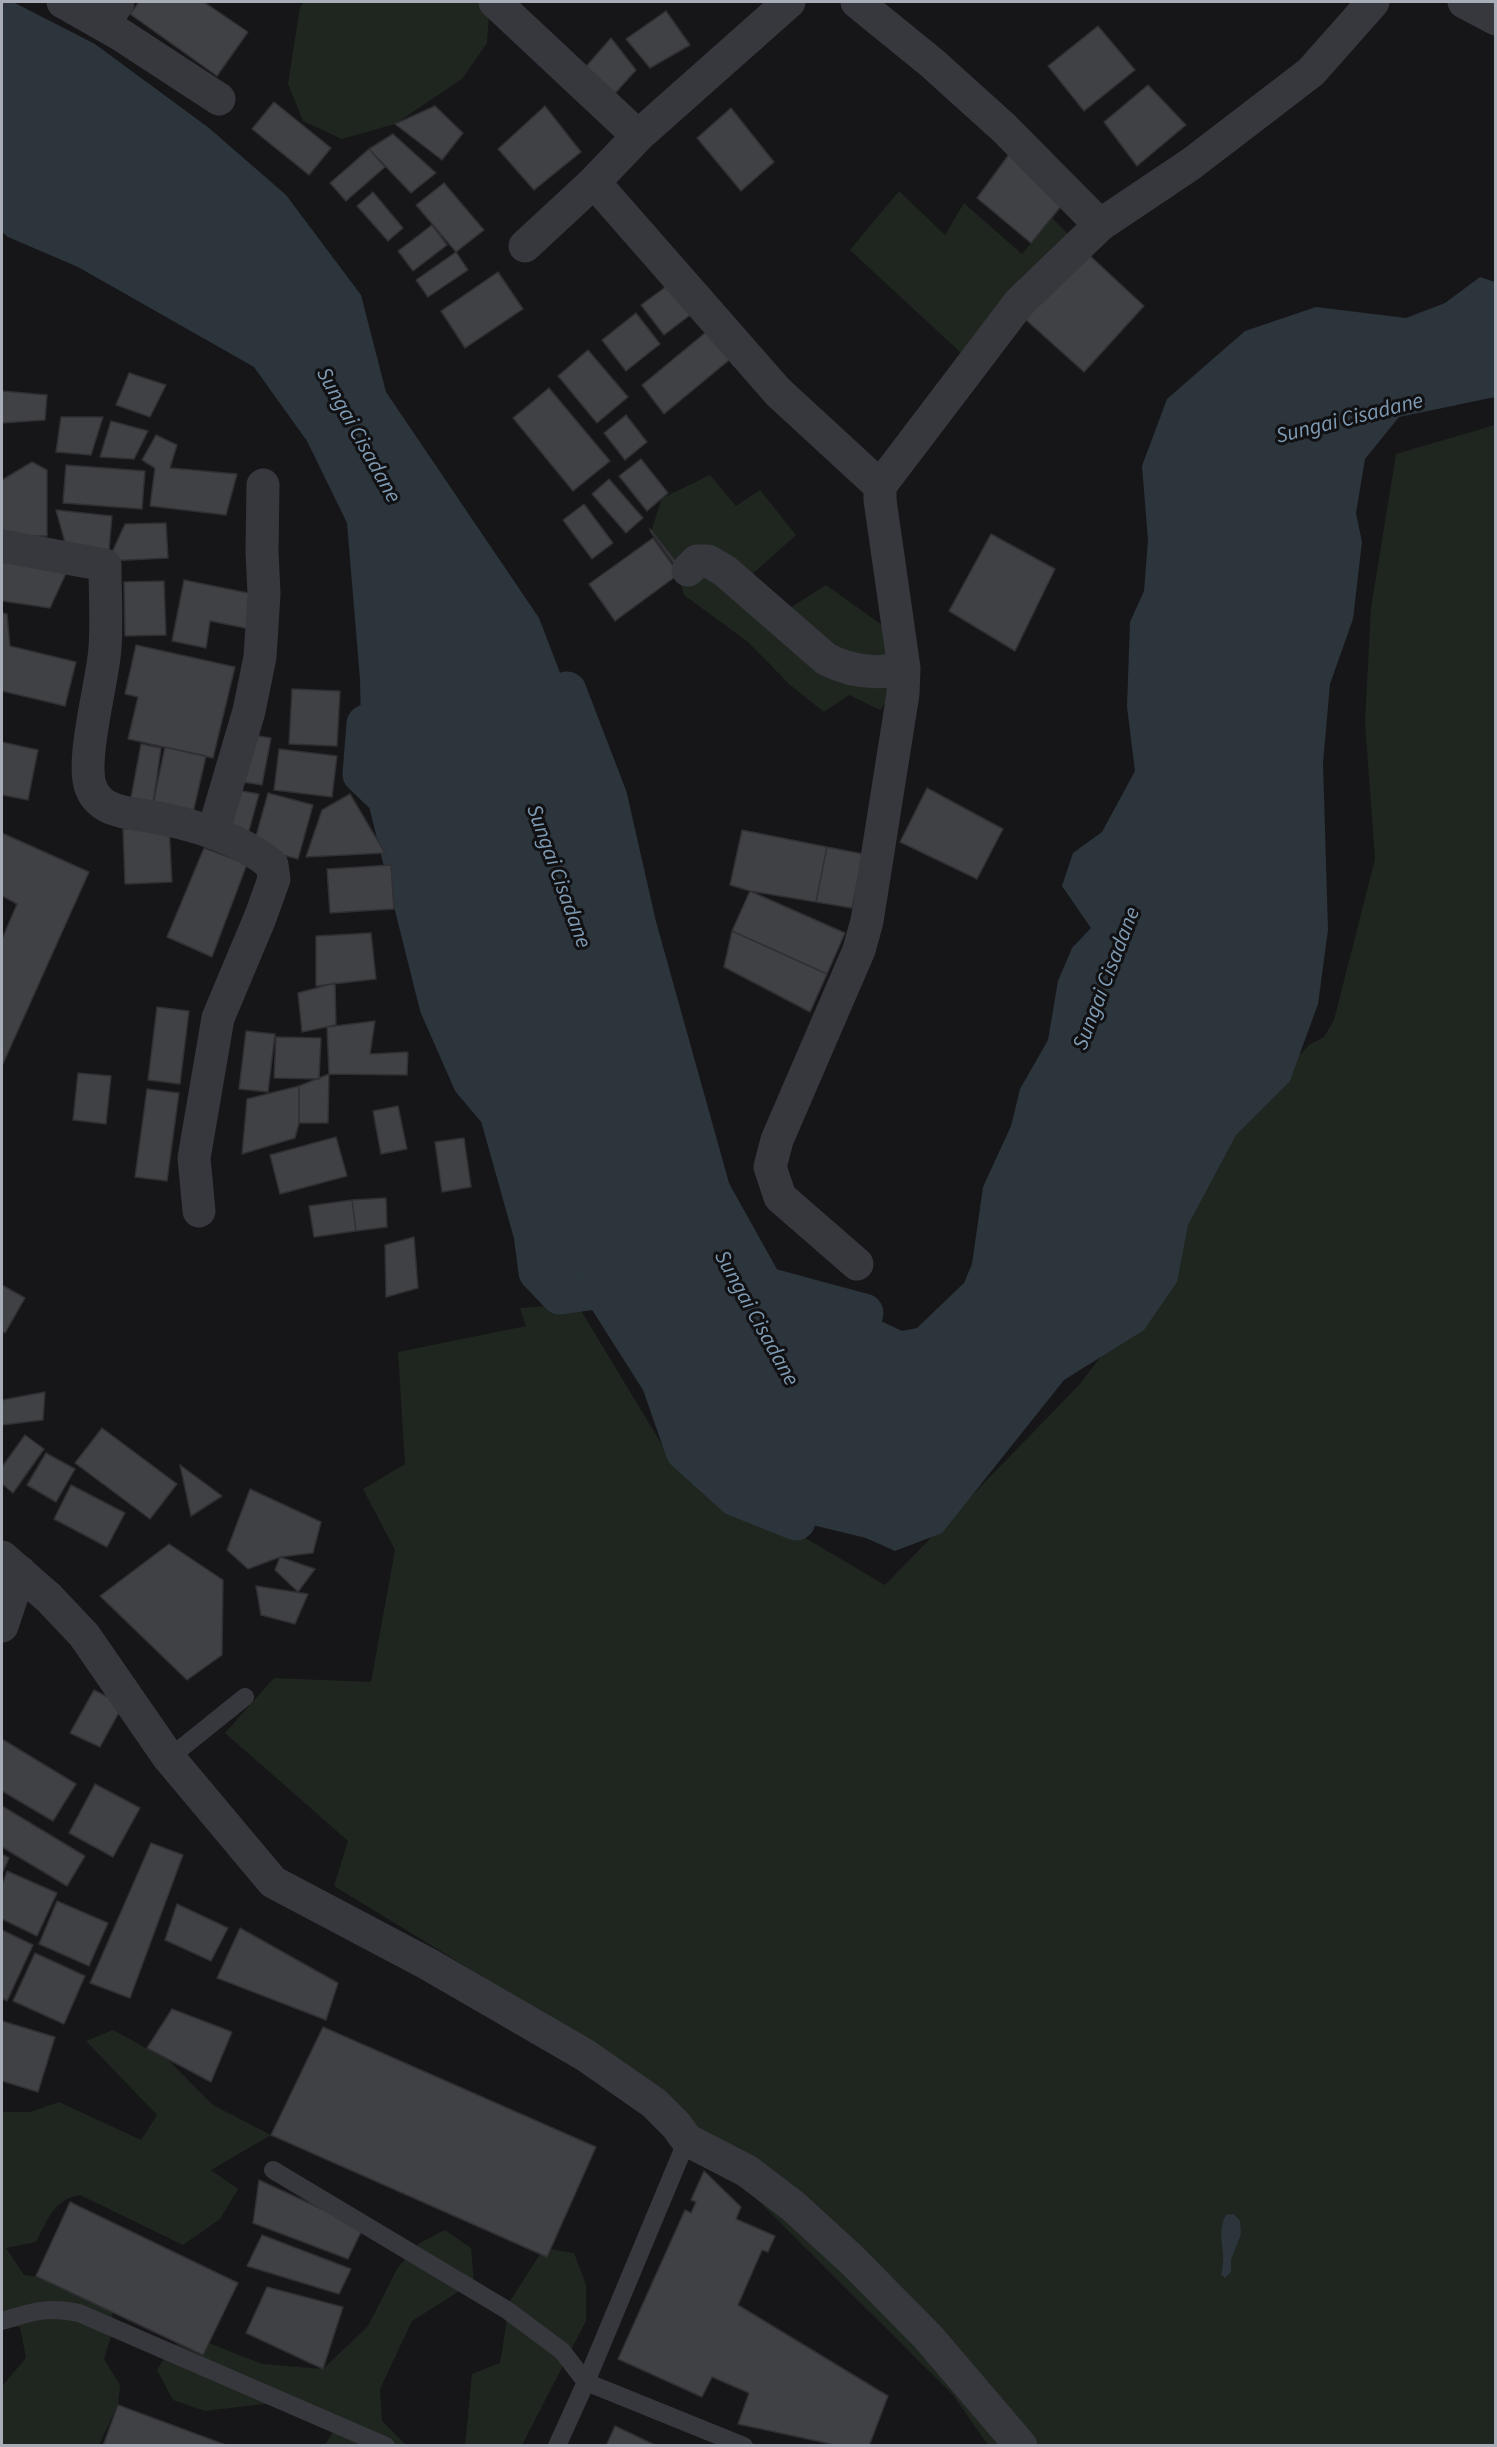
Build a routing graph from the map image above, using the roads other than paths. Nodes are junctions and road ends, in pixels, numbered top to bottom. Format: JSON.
{"nodes":[{"id":1,"x":63,"y":2,"type":"edge"},
{"id":2,"x":495,"y":2,"type":"edge"},
{"id":3,"x":789,"y":2,"type":"edge"},
{"id":4,"x":1373,"y":2,"type":"edge"},
{"id":5,"x":1464,"y":2,"type":"edge"},
{"id":6,"x":861,"y":3,"type":"edge"},
{"id":7,"x":111,"y":13,"type":"edge"},
{"id":8,"x":1496,"y":19,"type":"edge"},
{"id":9,"x":219,"y":99,"type":"dead end"},
{"id":10,"x":638,"y":135,"type":"junction"},
{"id":11,"x":594,"y":182,"type":"junction"},
{"id":12,"x":1100,"y":225,"type":"junction"},
{"id":13,"x":525,"y":246,"type":"dead end"},
{"id":14,"x":262,"y":485,"type":"dead end"},
{"id":15,"x":880,"y":486,"type":"junction"},
{"id":16,"x":2,"y":546,"type":"edge"},
{"id":17,"x":688,"y":570,"type":"dead end"},
{"id":18,"x":904,"y":668,"type":"junction"},
{"id":19,"x":213,"y":833,"type":"junction"},
{"id":20,"x":200,"y":1211,"type":"dead end"},
{"id":21,"x":857,"y":1264,"type":"dead end"},
{"id":22,"x":11,"y":1565,"type":"edge"},
{"id":23,"x":2,"y":1626,"type":"edge"},
{"id":24,"x":244,"y":1697,"type":"dead end"},
{"id":25,"x":169,"y":1758,"type":"junction"},
{"id":26,"x":687,"y":2140,"type":"junction"},
{"id":27,"x":273,"y":2170,"type":"dead end"},
{"id":28,"x":2,"y":2321,"type":"edge"},
{"id":29,"x":586,"y":2382,"type":"junction"},
{"id":30,"x":386,"y":2445,"type":"edge"},
{"id":31,"x":556,"y":2445,"type":"edge"},
{"id":32,"x":744,"y":2445,"type":"edge"},
{"id":33,"x":1021,"y":2445,"type":"edge"}],
"edges":[{"from":1,"to":7,"type":"street"},
{"from":2,"to":10,"type":"street"},
{"from":3,"to":10,"type":"street"},
{"from":4,"to":12,"type":"street"},
{"from":5,"to":8,"type":"street"},
{"from":6,"to":12,"type":"street"},
{"from":7,"to":9,"type":"street"},
{"from":10,"to":11,"type":"street"},
{"from":11,"to":13,"type":"street"},
{"from":11,"to":15,"type":"street"},
{"from":12,"to":15,"type":"street"},
{"from":14,"to":19,"type":"street"},
{"from":15,"to":18,"type":"street"},
{"from":16,"to":19,"type":"street"},
{"from":17,"to":18,"type":"street"},
{"from":18,"to":21,"type":"street"},
{"from":19,"to":20,"type":"street"},
{"from":22,"to":23,"type":"street"},
{"from":22,"to":25,"type":"street"},
{"from":24,"to":25,"type":"lane"},
{"from":25,"to":26,"type":"street"},
{"from":26,"to":29,"type":"lane"},
{"from":26,"to":33,"type":"street"},
{"from":27,"to":29,"type":"lane"},
{"from":28,"to":30,"type":"lane"},
{"from":29,"to":31,"type":"lane"},
{"from":29,"to":32,"type":"lane"}]}
